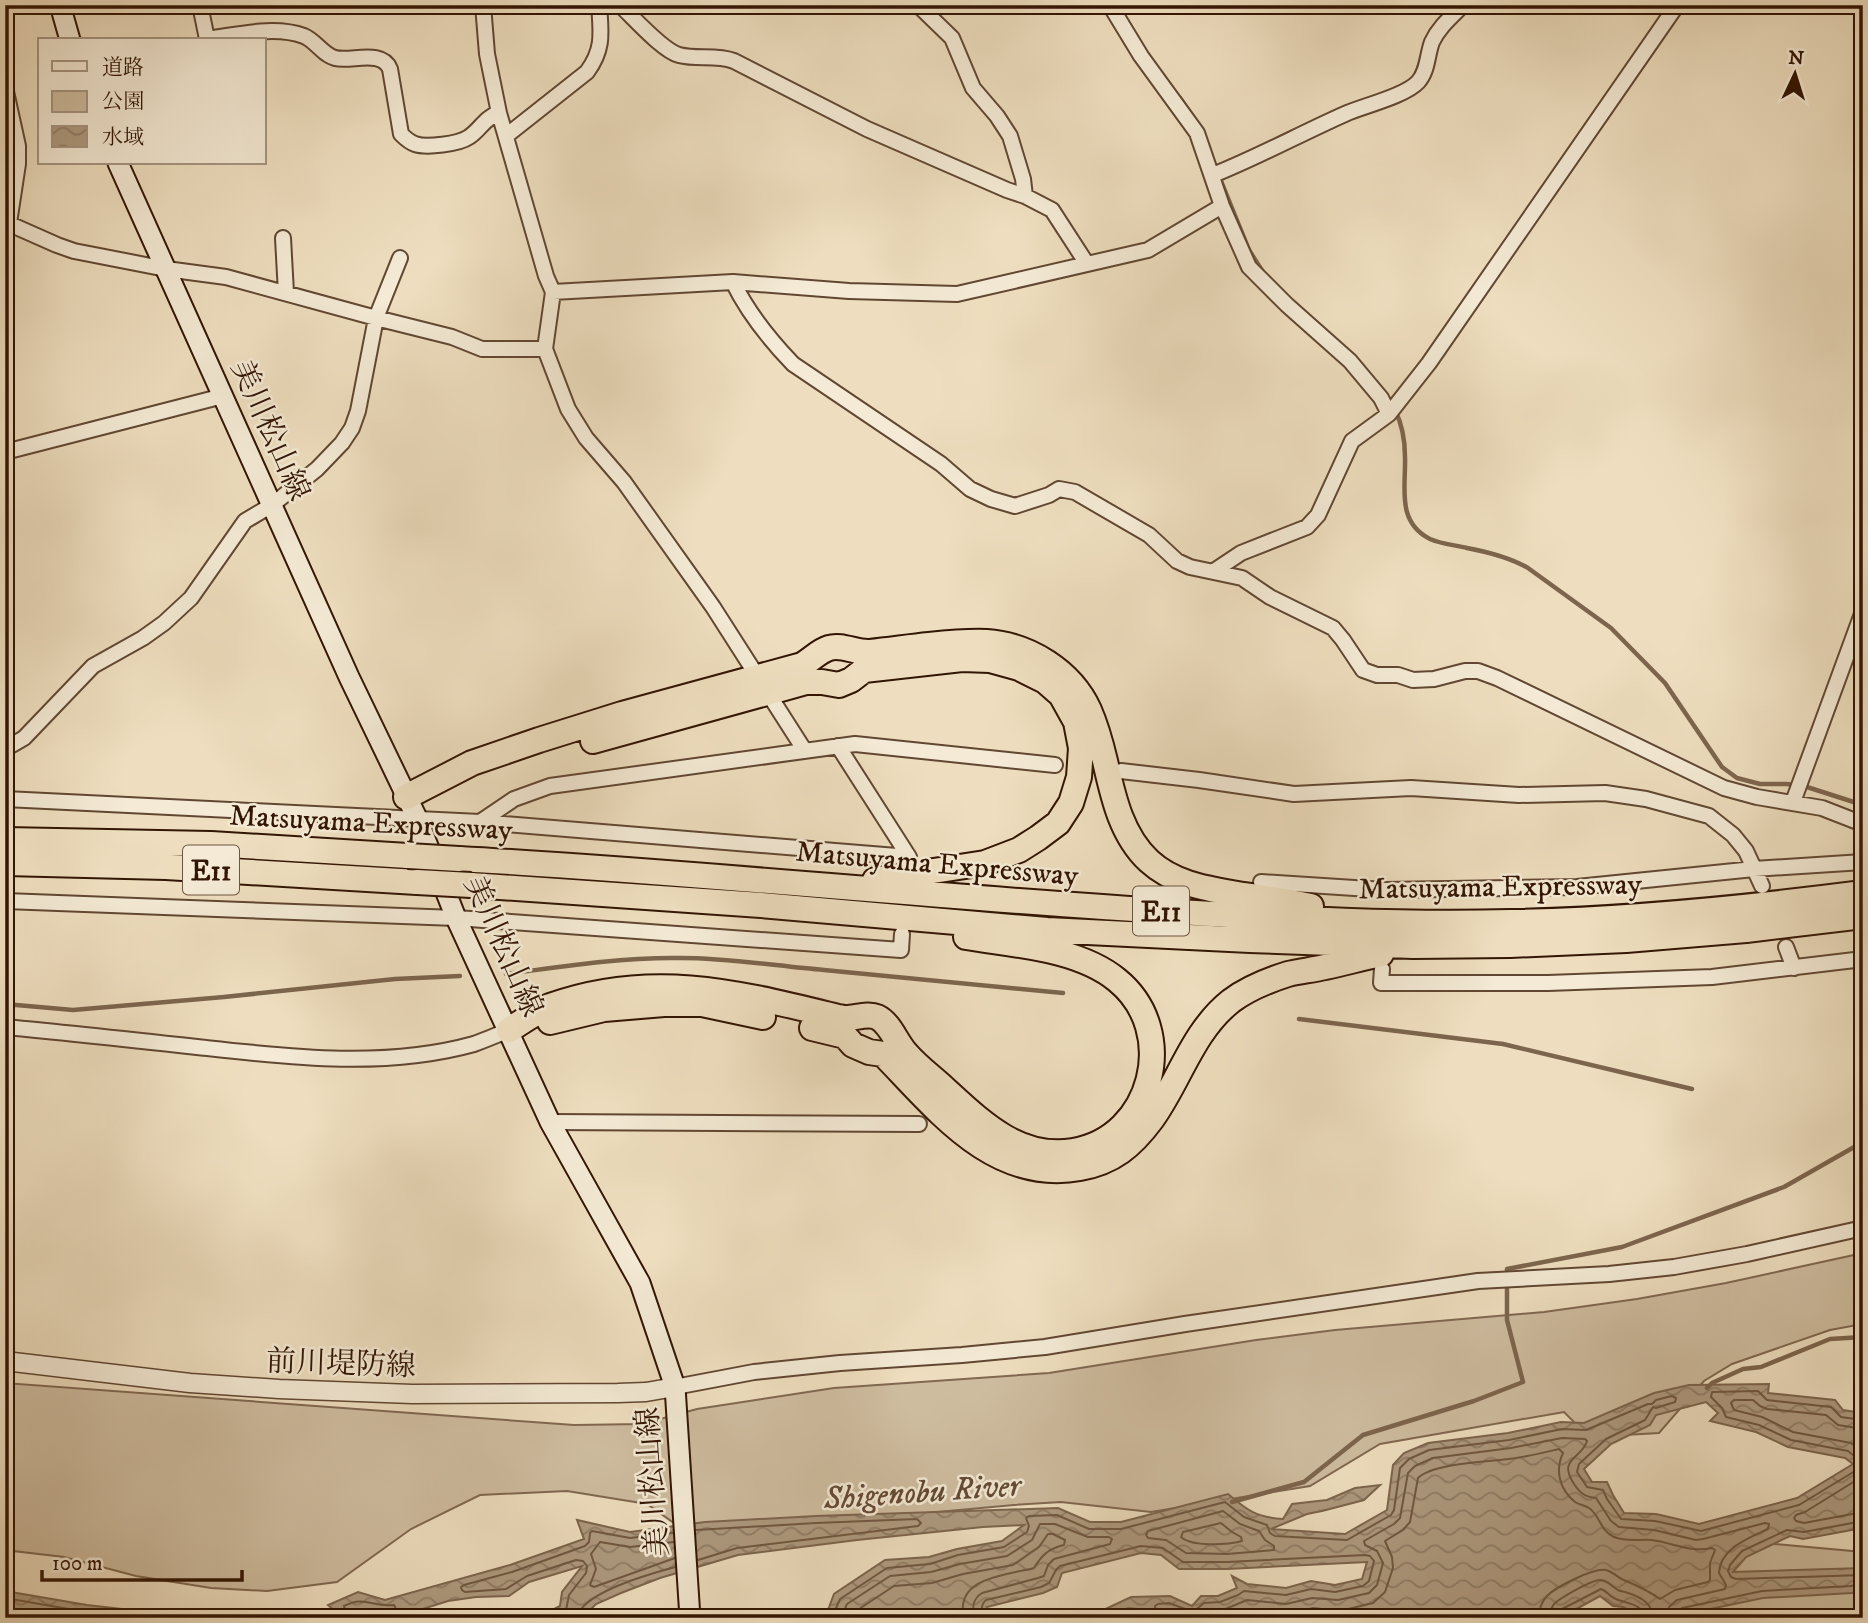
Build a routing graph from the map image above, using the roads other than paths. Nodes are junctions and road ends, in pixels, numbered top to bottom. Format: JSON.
{"nodes":[{"id":1,"x":60,"y":5,"type":"edge"},
{"id":2,"x":200,"y":5,"type":"edge"},
{"id":3,"x":483,"y":5,"type":"edge"},
{"id":4,"x":600,"y":5,"type":"edge"},
{"id":5,"x":620,"y":5,"type":"edge"},
{"id":6,"x":918,"y":5,"type":"edge"},
{"id":7,"x":1110,"y":5,"type":"edge"},
{"id":8,"x":1463,"y":5,"type":"edge"},
{"id":9,"x":1677,"y":5,"type":"edge"},
{"id":10,"x":1856,"y":5,"type":"edge"},
{"id":11,"x":1863,"y":8,"type":"edge"},
{"id":12,"x":69,"y":38,"type":"edge"},
{"id":13,"x":207,"y":38,"type":"edge"},
{"id":14,"x":216,"y":38,"type":"edge"},
{"id":15,"x":5,"y":88,"type":"edge"},
{"id":16,"x":499,"y":113,"type":"junction"},
{"id":17,"x":506,"y":136,"type":"junction"},
{"id":18,"x":118,"y":164,"type":"edge"},
{"id":19,"x":1213,"y":175,"type":"junction"},
{"id":20,"x":1025,"y":196,"type":"junction"},
{"id":21,"x":1222,"y":206,"type":"junction"},
{"id":22,"x":7,"y":223,"type":"edge"},
{"id":23,"x":283,"y":237,"type":"dead end"},
{"id":24,"x":400,"y":258,"type":"dead end"},
{"id":25,"x":1087,"y":264,"type":"junction"},
{"id":26,"x":166,"y":269,"type":"junction"},
{"id":27,"x":733,"y":282,"type":"junction"},
{"id":28,"x":553,"y":292,"type":"junction"},
{"id":29,"x":286,"y":293,"type":"junction"},
{"id":30,"x":376,"y":318,"type":"junction"},
{"id":31,"x":545,"y":349,"type":"junction"},
{"id":32,"x":223,"y":396,"type":"junction"},
{"id":33,"x":1389,"y":414,"type":"junction"},
{"id":34,"x":5,"y":452,"type":"edge"},
{"id":35,"x":272,"y":505,"type":"junction"},
{"id":36,"x":1214,"y":571,"type":"junction"},
{"id":37,"x":1863,"y":611,"type":"edge"},
{"id":38,"x":762,"y":685,"type":"junction"},
{"id":39,"x":838,"y":746,"type":"junction"},
{"id":40,"x":5,"y":749,"type":"edge"},
{"id":41,"x":805,"y":751,"type":"junction"},
{"id":42,"x":1055,"y":765,"type":"dead end"},
{"id":43,"x":1121,"y":771,"type":"dead end"},
{"id":44,"x":1797,"y":789,"type":"junction"},
{"id":45,"x":5,"y":799,"type":"edge"},
{"id":46,"x":412,"y":807,"type":"junction"},
{"id":47,"x":480,"y":822,"type":"junction"},
{"id":48,"x":1863,"y":824,"type":"edge"},
{"id":49,"x":5,"y":840,"type":"edge"},
{"id":50,"x":1863,"y":862,"type":"edge"},
{"id":51,"x":5,"y":863,"type":"edge"},
{"id":52,"x":1754,"y":869,"type":"junction"},
{"id":53,"x":1261,"y":882,"type":"dead end"},
{"id":54,"x":819,"y":886,"type":"junction"},
{"id":55,"x":1762,"y":886,"type":"dead end"},
{"id":56,"x":1863,"y":893,"type":"edge"},
{"id":57,"x":5,"y":901,"type":"edge"},
{"id":58,"x":761,"y":905,"type":"junction"},
{"id":59,"x":1863,"y":916,"type":"edge"},
{"id":60,"x":456,"y":918,"type":"junction"},
{"id":61,"x":902,"y":934,"type":"dead end"},
{"id":62,"x":1412,"y":934,"type":"junction"},
{"id":63,"x":1786,"y":947,"type":"dead end"},
{"id":64,"x":1863,"y":959,"type":"edge"},
{"id":65,"x":1794,"y":968,"type":"junction"},
{"id":66,"x":1382,"y":969,"type":"dead end"},
{"id":67,"x":5,"y":1027,"type":"edge"},
{"id":68,"x":509,"y":1030,"type":"junction"},
{"id":69,"x":550,"y":1122,"type":"junction"},
{"id":70,"x":919,"y":1124,"type":"dead end"},
{"id":71,"x":1863,"y":1228,"type":"edge"},
{"id":72,"x":5,"y":1361,"type":"edge"},
{"id":73,"x":675,"y":1387,"type":"junction"},
{"id":74,"x":690,"y":1618,"type":"edge"}],
"edges":[{"from":1,"to":12,"type":"main road"},
{"from":2,"to":13,"type":"street"},
{"from":3,"to":16,"type":"street"},
{"from":4,"to":17,"type":"street"},
{"from":5,"to":20,"type":"street"},
{"from":6,"to":20,"type":"street"},
{"from":7,"to":19,"type":"street"},
{"from":8,"to":19,"type":"street"},
{"from":9,"to":33,"type":"street"},
{"from":10,"to":11,"type":"street"},
{"from":14,"to":16,"type":"street"},
{"from":15,"to":22,"type":"street"},
{"from":16,"to":17,"type":"street"},
{"from":17,"to":28,"type":"street"},
{"from":18,"to":26,"type":"main road","name":"美川松山線"},
{"from":19,"to":21,"type":"street"},
{"from":20,"to":25,"type":"street"},
{"from":21,"to":25,"type":"street"},
{"from":21,"to":33,"type":"street"},
{"from":22,"to":26,"type":"street"},
{"from":23,"to":29,"type":"street"},
{"from":24,"to":30,"type":"street"},
{"from":25,"to":27,"type":"street"},
{"from":26,"to":29,"type":"street"},
{"from":26,"to":32,"type":"main road","name":"美川松山線"},
{"from":27,"to":28,"type":"street"},
{"from":27,"to":36,"type":"street"},
{"from":28,"to":31,"type":"street"},
{"from":29,"to":30,"type":"street"},
{"from":30,"to":31,"type":"street"},
{"from":30,"to":35,"type":"street"},
{"from":31,"to":38,"type":"street"},
{"from":32,"to":34,"type":"street"},
{"from":32,"to":35,"type":"main road","name":"美川松山線"},
{"from":33,"to":36,"type":"street"},
{"from":35,"to":40,"type":"street"},
{"from":35,"to":46,"type":"main road","name":"美川松山線"},
{"from":36,"to":44,"type":"street"},
{"from":37,"to":44,"type":"street"},
{"from":38,"to":41,"type":"street"},
{"from":38,"to":46,"type":"highway"},
{"from":38,"to":54,"type":"highway"},
{"from":38,"to":62,"type":"highway"},
{"from":39,"to":41,"type":"street"},
{"from":39,"to":42,"type":"street"},
{"from":39,"to":47,"type":"street"},
{"from":41,"to":47,"type":"street"},
{"from":43,"to":52,"type":"street"},
{"from":44,"to":48,"type":"street"},
{"from":45,"to":46,"type":"street"},
{"from":46,"to":47,"type":"street"},
{"from":46,"to":60,"type":"main road","name":"美川松山線"},
{"from":49,"to":54,"type":"highway","name":"Matsuyama Expressway","number":"E11","bridge":true},
{"from":50,"to":52,"type":"street"},
{"from":51,"to":58,"type":"highway","name":"Matsuyama Expressway","number":"E11","bridge":true},
{"from":52,"to":53,"type":"street"},
{"from":52,"to":55,"type":"street"},
{"from":54,"to":62,"type":"highway","name":"Matsuyama Expressway","number":"E11"},
{"from":56,"to":62,"type":"highway","name":"Matsuyama Expressway","number":"E11"},
{"from":57,"to":60,"type":"street"},
{"from":58,"to":62,"type":"highway","name":"Matsuyama Expressway","number":"E11"},
{"from":58,"to":68,"type":"highway"},
{"from":59,"to":62,"type":"highway","name":"Matsuyama Expressway","number":"E11"},
{"from":60,"to":61,"type":"street"},
{"from":60,"to":68,"type":"main road","name":"美川松山線"},
{"from":62,"to":68,"type":"highway"},
{"from":63,"to":65,"type":"street"},
{"from":64,"to":65,"type":"street"},
{"from":65,"to":66,"type":"street"},
{"from":67,"to":68,"type":"street"},
{"from":68,"to":69,"type":"main road","name":"美川松山線"},
{"from":69,"to":70,"type":"street"},
{"from":69,"to":73,"type":"main road","name":"美川松山線"},
{"from":71,"to":73,"type":"street"},
{"from":72,"to":73,"type":"street","name":"前川堤防線"},
{"from":73,"to":74,"type":"main road","name":"美川松山線"}]}
